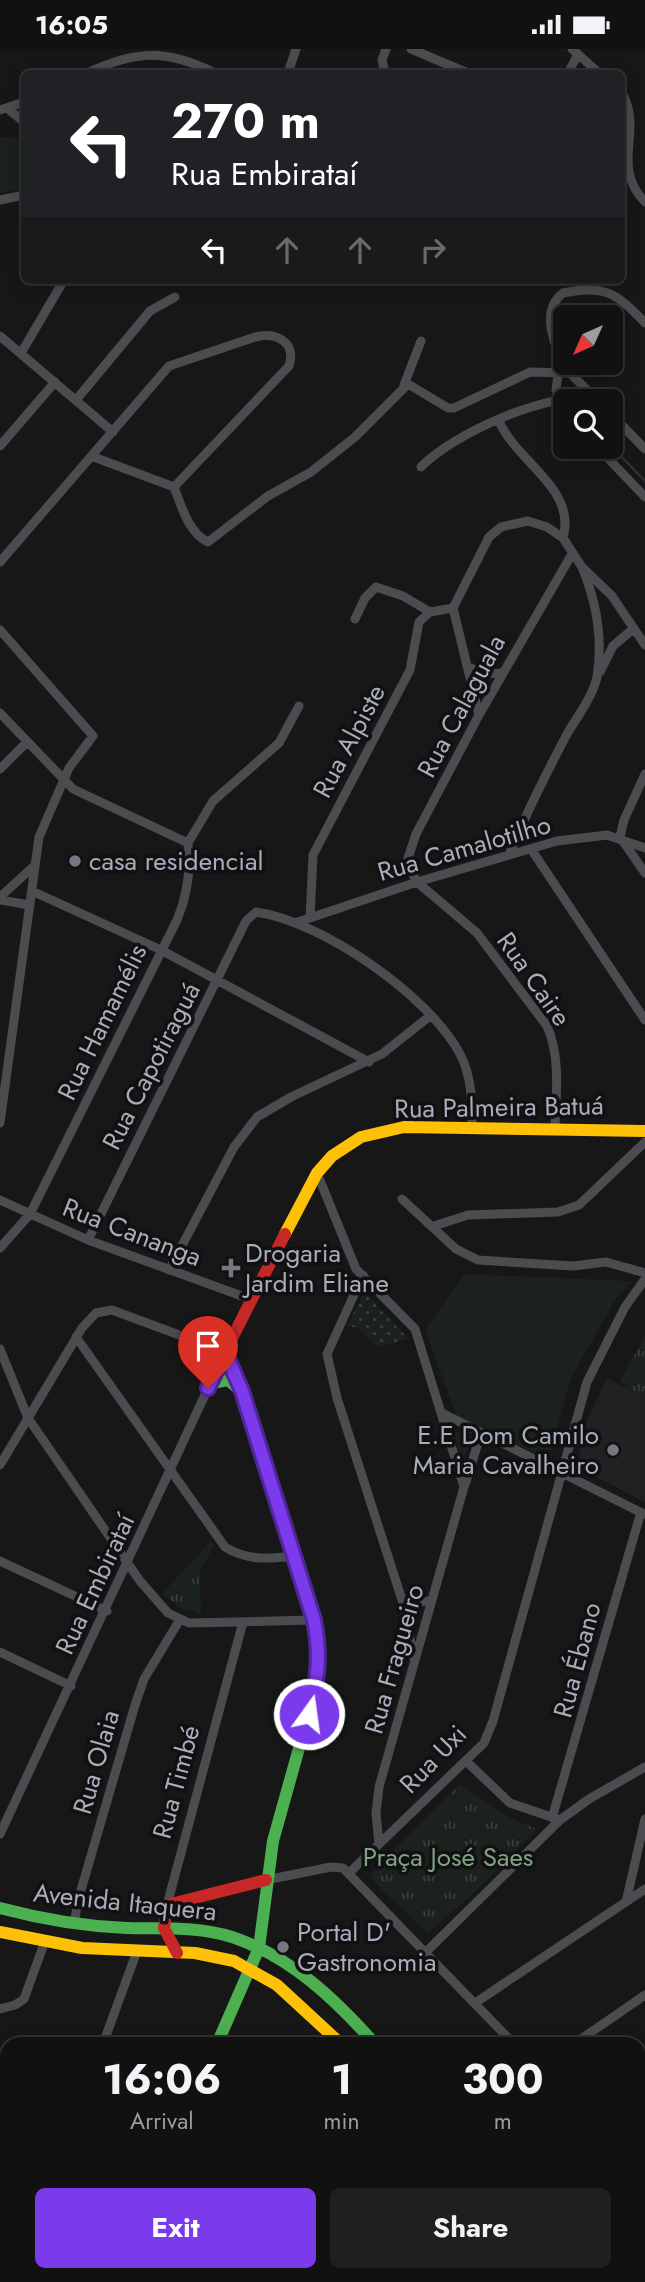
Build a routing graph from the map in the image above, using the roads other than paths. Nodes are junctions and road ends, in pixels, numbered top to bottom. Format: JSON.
{"nodes":[{"id":1,"x":296,"y":49,"type":"edge"},
{"id":2,"x":386,"y":49,"type":"edge"},
{"id":3,"x":411,"y":49,"type":"edge"},
{"id":4,"x":130,"y":53,"type":"edge"},
{"id":5,"x":575,"y":53,"type":"edge"},
{"id":6,"x":93,"y":70,"type":"edge"},
{"id":7,"x":208,"y":70,"type":"edge"},
{"id":8,"x":289,"y":70,"type":"edge"},
{"id":9,"x":384,"y":70,"type":"edge"},
{"id":10,"x":461,"y":70,"type":"edge"},
{"id":11,"x":569,"y":70,"type":"edge"},
{"id":12,"x":595,"y":70,"type":"edge"},
{"id":13,"x":625,"y":97,"type":"edge"},
{"id":14,"x":21,"y":103,"type":"edge"},
{"id":15,"x":4,"y":109,"type":"edge"},
{"id":16,"x":21,"y":120,"type":"edge"},
{"id":17,"x":21,"y":196,"type":"edge"},
{"id":18,"x":0,"y":200,"type":"edge"},
{"id":19,"x":645,"y":202,"type":"edge"},
{"id":20,"x":62,"y":284,"type":"edge"},
{"id":21,"x":175,"y":297,"type":"dead end"},
{"id":22,"x":554,"y":305,"type":"edge"},
{"id":23,"x":553,"y":311,"type":"edge"},
{"id":24,"x":645,"y":323,"type":"edge"},
{"id":25,"x":553,"y":331,"type":"edge"},
{"id":26,"x":0,"y":335,"type":"edge"},
{"id":27,"x":421,"y":341,"type":"dead end"},
{"id":28,"x":21,"y":353,"type":"junction"},
{"id":29,"x":553,"y":374,"type":"edge"},
{"id":30,"x":572,"y":375,"type":"edge"},
{"id":31,"x":55,"y":382,"type":"junction"},
{"id":32,"x":404,"y":385,"type":"junction"},
{"id":33,"x":587,"y":389,"type":"edge"},
{"id":34,"x":76,"y":400,"type":"junction"},
{"id":35,"x":553,"y":402,"type":"edge"},
{"id":36,"x":499,"y":421,"type":"junction"},
{"id":37,"x":623,"y":426,"type":"edge"},
{"id":38,"x":113,"y":432,"type":"junction"},
{"id":39,"x":0,"y":446,"type":"edge"},
{"id":40,"x":645,"y":449,"type":"edge"},
{"id":41,"x":91,"y":456,"type":"junction"},
{"id":42,"x":609,"y":459,"type":"edge"},
{"id":43,"x":421,"y":467,"type":"dead end"},
{"id":44,"x":174,"y":487,"type":"junction"},
{"id":45,"x":645,"y":497,"type":"edge"},
{"id":46,"x":563,"y":538,"type":"junction"},
{"id":47,"x":572,"y":554,"type":"junction"},
{"id":48,"x":0,"y":562,"type":"edge"},
{"id":49,"x":582,"y":566,"type":"junction"},
{"id":50,"x":453,"y":608,"type":"junction"},
{"id":51,"x":430,"y":612,"type":"junction"},
{"id":52,"x":355,"y":619,"type":"dead end"},
{"id":53,"x":633,"y":629,"type":"junction"},
{"id":54,"x":0,"y":630,"type":"edge"},
{"id":55,"x":645,"y":645,"type":"edge"},
{"id":56,"x":468,"y":667,"type":"junction"},
{"id":57,"x":502,"y":673,"type":"junction"},
{"id":58,"x":596,"y":680,"type":"junction"},
{"id":59,"x":299,"y":706,"type":"dead end"},
{"id":60,"x":0,"y":713,"type":"edge"},
{"id":61,"x":479,"y":715,"type":"junction"},
{"id":62,"x":27,"y":742,"type":"junction"},
{"id":63,"x":0,"y":769,"type":"edge"},
{"id":64,"x":645,"y":774,"type":"edge"},
{"id":65,"x":65,"y":782,"type":"junction"},
{"id":66,"x":620,"y":837,"type":"junction"},
{"id":67,"x":188,"y":843,"type":"junction"},
{"id":68,"x":645,"y":848,"type":"edge"},
{"id":69,"x":531,"y":849,"type":"junction"},
{"id":70,"x":509,"y":855,"type":"junction"},
{"id":71,"x":34,"y":866,"type":"junction"},
{"id":72,"x":645,"y":873,"type":"edge"},
{"id":73,"x":417,"y":882,"type":"junction"},
{"id":74,"x":32,"y":891,"type":"junction"},
{"id":75,"x":0,"y":898,"type":"edge"},
{"id":76,"x":30,"y":905,"type":"junction"},
{"id":77,"x":310,"y":918,"type":"junction"},
{"id":78,"x":295,"y":923,"type":"junction"},
{"id":79,"x":161,"y":950,"type":"junction"},
{"id":80,"x":217,"y":980,"type":"junction"},
{"id":81,"x":430,"y":1016,"type":"junction"},
{"id":82,"x":645,"y":1020,"type":"edge"},
{"id":83,"x":369,"y":1062,"type":"junction"},
{"id":84,"x":0,"y":1123,"type":"edge"},
{"id":85,"x":472,"y":1128,"type":"junction"},
{"id":86,"x":555,"y":1128,"type":"junction"},
{"id":87,"x":645,"y":1131,"type":"edge"},
{"id":88,"x":645,"y":1142,"type":"edge"},
{"id":89,"x":317,"y":1173,"type":"junction"},
{"id":90,"x":402,"y":1199,"type":"dead end"},
{"id":91,"x":0,"y":1200,"type":"edge"},
{"id":92,"x":30,"y":1214,"type":"junction"},
{"id":93,"x":434,"y":1226,"type":"junction"},
{"id":94,"x":88,"y":1240,"type":"junction"},
{"id":95,"x":0,"y":1247,"type":"edge"},
{"id":96,"x":169,"y":1270,"type":"junction"},
{"id":97,"x":645,"y":1273,"type":"edge"},
{"id":98,"x":363,"y":1275,"type":"junction"},
{"id":99,"x":645,"y":1279,"type":"edge"},
{"id":100,"x":250,"y":1299,"type":"junction"},
{"id":101,"x":76,"y":1337,"type":"junction"},
{"id":102,"x":0,"y":1349,"type":"edge"},
{"id":103,"x":225,"y":1352,"type":"junction"},
{"id":104,"x":210,"y":1384,"type":"junction"},
{"id":105,"x":242,"y":1391,"type":"junction"},
{"id":106,"x":442,"y":1413,"type":"junction"},
{"id":107,"x":28,"y":1417,"type":"junction"},
{"id":108,"x":481,"y":1433,"type":"junction"},
{"id":109,"x":0,"y":1465,"type":"edge"},
{"id":110,"x":171,"y":1470,"type":"junction"},
{"id":111,"x":560,"y":1472,"type":"junction"},
{"id":112,"x":464,"y":1487,"type":"junction"},
{"id":113,"x":643,"y":1513,"type":"edge"},
{"id":114,"x":295,"y":1556,"type":"junction"},
{"id":115,"x":0,"y":1561,"type":"edge"},
{"id":116,"x":129,"y":1562,"type":"junction"},
{"id":117,"x":431,"y":1601,"type":"junction"},
{"id":118,"x":403,"y":1603,"type":"junction"},
{"id":119,"x":107,"y":1611,"type":"junction"},
{"id":120,"x":314,"y":1620,"type":"junction"},
{"id":121,"x":179,"y":1621,"type":"junction"},
{"id":122,"x":243,"y":1622,"type":"junction"},
{"id":123,"x":0,"y":1652,"type":"edge"},
{"id":124,"x":415,"y":1664,"type":"junction"},
{"id":125,"x":71,"y":1686,"type":"junction"},
{"id":126,"x":467,"y":1762,"type":"junction"},
{"id":127,"x":645,"y":1767,"type":"edge"},
{"id":128,"x":556,"y":1819,"type":"junction"},
{"id":129,"x":645,"y":1819,"type":"edge"},
{"id":130,"x":0,"y":1833,"type":"edge"},
{"id":131,"x":379,"y":1844,"type":"junction"},
{"id":132,"x":349,"y":1873,"type":"junction"},
{"id":133,"x":266,"y":1880,"type":"junction"},
{"id":134,"x":645,"y":1889,"type":"edge"},
{"id":135,"x":626,"y":1902,"type":"junction"},
{"id":136,"x":167,"y":1905,"type":"junction"},
{"id":137,"x":0,"y":1908,"type":"edge"},
{"id":138,"x":74,"y":1923,"type":"junction"},
{"id":139,"x":164,"y":1928,"type":"junction"},
{"id":140,"x":0,"y":1932,"type":"edge"},
{"id":141,"x":45,"y":1941,"type":"junction"},
{"id":142,"x":259,"y":1948,"type":"junction"},
{"id":143,"x":137,"y":1951,"type":"junction"},
{"id":144,"x":426,"y":1952,"type":"junction"},
{"id":145,"x":177,"y":1953,"type":"junction"},
{"id":146,"x":251,"y":1968,"type":"junction"},
{"id":147,"x":645,"y":1995,"type":"edge"},
{"id":148,"x":475,"y":2003,"type":"junction"},
{"id":149,"x":0,"y":2009,"type":"edge"},
{"id":150,"x":106,"y":2037,"type":"edge"},
{"id":151,"x":220,"y":2037,"type":"edge"},
{"id":152,"x":334,"y":2037,"type":"edge"},
{"id":153,"x":368,"y":2037,"type":"edge"},
{"id":154,"x":507,"y":2037,"type":"edge"},
{"id":155,"x":584,"y":2037,"type":"edge"}],
"edges":[{"from":1,"to":8,"type":"street"},
{"from":2,"to":9,"type":"street"},
{"from":3,"to":10,"type":"street"},
{"from":4,"to":6,"type":"street"},
{"from":4,"to":7,"type":"street"},
{"from":5,"to":11,"type":"street"},
{"from":5,"to":12,"type":"street"},
{"from":13,"to":19,"type":"street"},
{"from":14,"to":15,"type":"street"},
{"from":15,"to":16,"type":"street"},
{"from":17,"to":18,"type":"street"},
{"from":20,"to":28,"type":"street"},
{"from":21,"to":34,"type":"street"},
{"from":22,"to":24,"type":"street"},
{"from":23,"to":25,"type":"street"},
{"from":26,"to":28,"type":"street"},
{"from":27,"to":32,"type":"street"},
{"from":28,"to":31,"type":"street"},
{"from":29,"to":32,"type":"street"},
{"from":30,"to":33,"type":"street"},
{"from":31,"to":34,"type":"street"},
{"from":31,"to":39,"type":"street"},
{"from":32,"to":44,"type":"street"},
{"from":34,"to":38,"type":"street"},
{"from":35,"to":36,"type":"street"},
{"from":36,"to":43,"type":"street"},
{"from":36,"to":46,"type":"street"},
{"from":37,"to":40,"type":"street"},
{"from":38,"to":41,"type":"street"},
{"from":38,"to":44,"type":"street"},
{"from":41,"to":44,"type":"street"},
{"from":41,"to":48,"type":"street"},
{"from":42,"to":45,"type":"street"},
{"from":46,"to":47,"type":"street"},
{"from":46,"to":50,"type":"street"},
{"from":47,"to":49,"type":"street"},
{"from":47,"to":57,"type":"street","name":"Rua Calaguala"},
{"from":49,"to":53,"type":"street"},
{"from":49,"to":58,"type":"street"},
{"from":50,"to":51,"type":"street"},
{"from":50,"to":56,"type":"street"},
{"from":51,"to":52,"type":"street"},
{"from":51,"to":77,"type":"street","name":"Rua Alpiste"},
{"from":53,"to":55,"type":"street"},
{"from":53,"to":58,"type":"street"},
{"from":54,"to":65,"type":"street"},
{"from":56,"to":57,"type":"street"},
{"from":56,"to":61,"type":"street"},
{"from":57,"to":61,"type":"street","name":"Rua Calaguala"},
{"from":58,"to":70,"type":"street"},
{"from":59,"to":67,"type":"street"},
{"from":60,"to":62,"type":"street"},
{"from":61,"to":73,"type":"street","name":"Rua Calaguala"},
{"from":62,"to":63,"type":"street"},
{"from":62,"to":65,"type":"street"},
{"from":64,"to":66,"type":"street"},
{"from":65,"to":67,"type":"street"},
{"from":65,"to":71,"type":"street"},
{"from":66,"to":68,"type":"street","name":"Rua Camalotilho"},
{"from":66,"to":69,"type":"street","name":"Rua Camalotilho"},
{"from":66,"to":72,"type":"street"},
{"from":67,"to":79,"type":"street","name":"Rua Hamamélis"},
{"from":69,"to":70,"type":"street","name":"Rua Camalotilho"},
{"from":69,"to":82,"type":"street"},
{"from":70,"to":73,"type":"street","name":"Rua Camalotilho"},
{"from":71,"to":74,"type":"street"},
{"from":71,"to":75,"type":"street"},
{"from":73,"to":77,"type":"street","name":"Rua Camalotilho"},
{"from":73,"to":86,"type":"street","name":"Rua Caire"},
{"from":74,"to":76,"type":"street"},
{"from":74,"to":79,"type":"street"},
{"from":75,"to":76,"type":"street"},
{"from":76,"to":84,"type":"street"},
{"from":77,"to":78,"type":"street","name":"Rua Camalotilho"},
{"from":78,"to":80,"type":"street","name":"Rua Capotiraguá"},
{"from":78,"to":81,"type":"street"},
{"from":79,"to":80,"type":"street"},
{"from":79,"to":92,"type":"street","name":"Rua Hamamélis"},
{"from":80,"to":83,"type":"street"},
{"from":80,"to":94,"type":"street","name":"Rua Capotiraguá"},
{"from":81,"to":83,"type":"street"},
{"from":81,"to":85,"type":"street"},
{"from":83,"to":96,"type":"street"},
{"from":85,"to":86,"type":"street","name":"Rua Palmeira Batuá"},
{"from":85,"to":89,"type":"street","name":"Rua Palmeira Batuá"},
{"from":86,"to":87,"type":"street","name":"Rua Palmeira Batuá"},
{"from":88,"to":93,"type":"street"},
{"from":89,"to":98,"type":"street"},
{"from":89,"to":100,"type":"street","name":"Rua Palmeira Batuá"},
{"from":90,"to":93,"type":"street"},
{"from":91,"to":92,"type":"street","name":"Rua Cananga"},
{"from":92,"to":94,"type":"street","name":"Rua Cananga"},
{"from":92,"to":95,"type":"street","name":"Rua Hamamélis"},
{"from":93,"to":97,"type":"street"},
{"from":94,"to":96,"type":"street","name":"Rua Cananga"},
{"from":96,"to":100,"type":"street","name":"Rua Cananga"},
{"from":98,"to":106,"type":"street"},
{"from":98,"to":118,"type":"street"},
{"from":99,"to":111,"type":"street","name":"Rua Uxi"},
{"from":100,"to":103,"type":"street","name":"Rua Palmeira Batuá"},
{"from":101,"to":103,"type":"street"},
{"from":101,"to":107,"type":"street"},
{"from":101,"to":110,"type":"street"},
{"from":102,"to":107,"type":"street"},
{"from":103,"to":104,"type":"street","name":"Rua Embirataí"},
{"from":103,"to":105,"type":"street"},
{"from":104,"to":105,"type":"street"},
{"from":104,"to":110,"type":"street","name":"Rua Embirataí"},
{"from":105,"to":114,"type":"street"},
{"from":106,"to":108,"type":"street"},
{"from":106,"to":112,"type":"street"},
{"from":107,"to":109,"type":"street"},
{"from":107,"to":116,"type":"street"},
{"from":108,"to":111,"type":"street"},
{"from":108,"to":112,"type":"street","name":"Rua Fragueiro"},
{"from":110,"to":114,"type":"street"},
{"from":110,"to":116,"type":"street","name":"Rua Embirataí"},
{"from":111,"to":113,"type":"street"},
{"from":111,"to":126,"type":"street","name":"Rua Uxi"},
{"from":112,"to":117,"type":"street","name":"Rua Fragueiro"},
{"from":113,"to":128,"type":"street","name":"Rua Ébano"},
{"from":114,"to":120,"type":"street"},
{"from":115,"to":119,"type":"street"},
{"from":116,"to":119,"type":"street","name":"Rua Embirataí"},
{"from":116,"to":121,"type":"street"},
{"from":117,"to":118,"type":"street"},
{"from":117,"to":124,"type":"street","name":"Rua Fragueiro"},
{"from":118,"to":124,"type":"street"},
{"from":119,"to":125,"type":"street","name":"Rua Embirataí"},
{"from":120,"to":122,"type":"street"},
{"from":120,"to":133,"type":"street"},
{"from":121,"to":122,"type":"street"},
{"from":121,"to":138,"type":"street","name":"Rua Olaia"},
{"from":122,"to":136,"type":"street","name":"Rua Timbé"},
{"from":123,"to":125,"type":"street"},
{"from":124,"to":131,"type":"street","name":"Rua Fragueiro"},
{"from":125,"to":130,"type":"street","name":"Rua Embirataí"},
{"from":126,"to":128,"type":"street"},
{"from":126,"to":131,"type":"street","name":"Rua Uxi"},
{"from":127,"to":128,"type":"street"},
{"from":128,"to":144,"type":"street"},
{"from":129,"to":135,"type":"street"},
{"from":131,"to":132,"type":"street","name":"Rua Uxi"},
{"from":132,"to":133,"type":"street"},
{"from":132,"to":144,"type":"street"},
{"from":133,"to":136,"type":"street"},
{"from":133,"to":142,"type":"street"},
{"from":134,"to":135,"type":"street"},
{"from":135,"to":148,"type":"street"},
{"from":136,"to":139,"type":"street","name":"Rua Timbé"},
{"from":137,"to":138,"type":"street","name":"Avenida Itaquera"},
{"from":138,"to":139,"type":"street","name":"Avenida Itaquera"},
{"from":139,"to":142,"type":"street","name":"Avenida Itaquera"},
{"from":139,"to":145,"type":"street"},
{"from":140,"to":141,"type":"street","name":"Avenida Itaquera"},
{"from":141,"to":143,"type":"street","name":"Avenida Itaquera"},
{"from":141,"to":149,"type":"street"},
{"from":142,"to":146,"type":"street"},
{"from":142,"to":153,"type":"street","name":"Avenida Itaquera"},
{"from":143,"to":145,"type":"street","name":"Avenida Itaquera"},
{"from":143,"to":150,"type":"street"},
{"from":144,"to":148,"type":"street"},
{"from":145,"to":146,"type":"street","name":"Avenida Itaquera"},
{"from":146,"to":151,"type":"street"},
{"from":146,"to":152,"type":"street","name":"Avenida Itaquera"},
{"from":147,"to":155,"type":"street"},
{"from":148,"to":154,"type":"street"}]}
